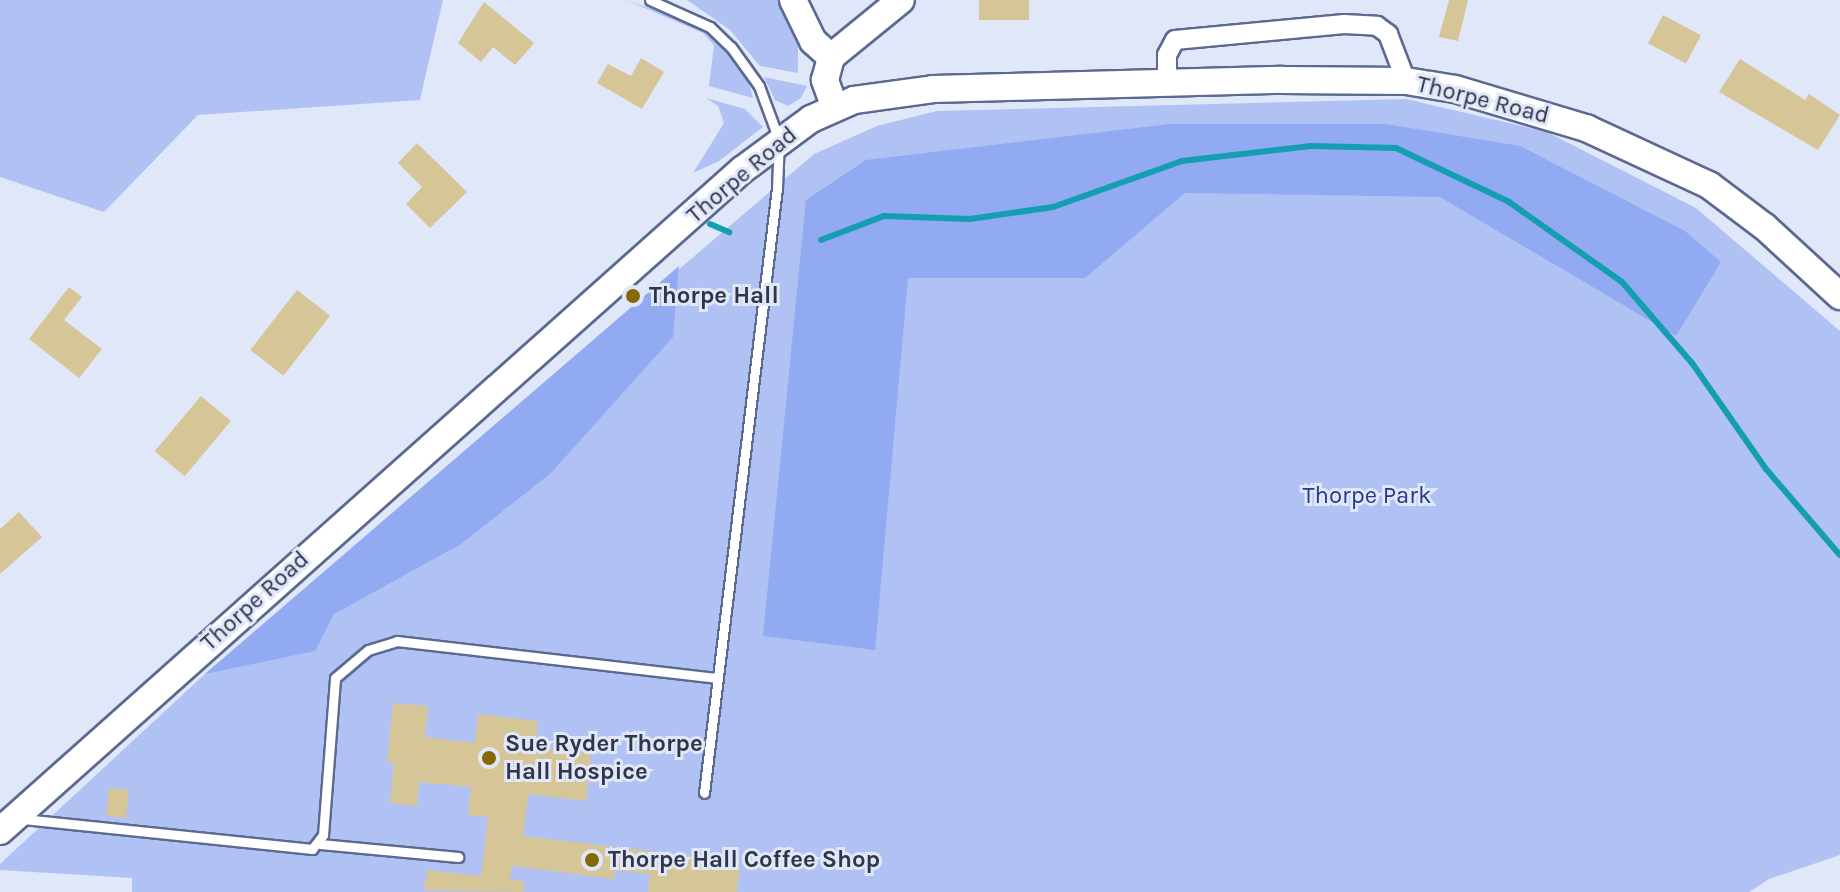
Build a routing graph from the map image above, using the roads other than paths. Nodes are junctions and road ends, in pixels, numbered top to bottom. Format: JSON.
{"nodes":[{"id":1,"x":650,"y":0,"type":"edge"},
{"id":2,"x":793,"y":0,"type":"edge"},
{"id":3,"x":901,"y":0,"type":"edge"},
{"id":4,"x":831,"y":57,"type":"junction"},
{"id":5,"x":1406,"y":81,"type":"junction"},
{"id":6,"x":1167,"y":83,"type":"junction"},
{"id":7,"x":835,"y":108,"type":"junction"},
{"id":8,"x":779,"y":140,"type":"junction"},
{"id":9,"x":1840,"y":296,"type":"edge"},
{"id":10,"x":718,"y":678,"type":"junction"},
{"id":11,"x":704,"y":793,"type":"dead end"},
{"id":12,"x":7,"y":825,"type":"edge"},
{"id":13,"x":320,"y":844,"type":"junction"},
{"id":14,"x":458,"y":857,"type":"dead end"}],
"edges":[{"from":1,"to":8,"type":"lane"},
{"from":2,"to":4,"type":"street"},
{"from":3,"to":4,"type":"street"},
{"from":4,"to":7,"type":"street"},
{"from":5,"to":6,"type":"street","name":"Thorpe Road"},
{"from":5,"to":6,"type":"street"},
{"from":5,"to":9,"type":"street","name":"Thorpe Road"},
{"from":6,"to":7,"type":"street","name":"Thorpe Road"},
{"from":7,"to":8,"type":"street","name":"Thorpe Road"},
{"from":8,"to":10,"type":"lane"},
{"from":8,"to":12,"type":"street","name":"Thorpe Road"},
{"from":10,"to":11,"type":"lane"},
{"from":10,"to":13,"type":"lane"},
{"from":12,"to":13,"type":"lane"},
{"from":13,"to":14,"type":"lane"}]}
